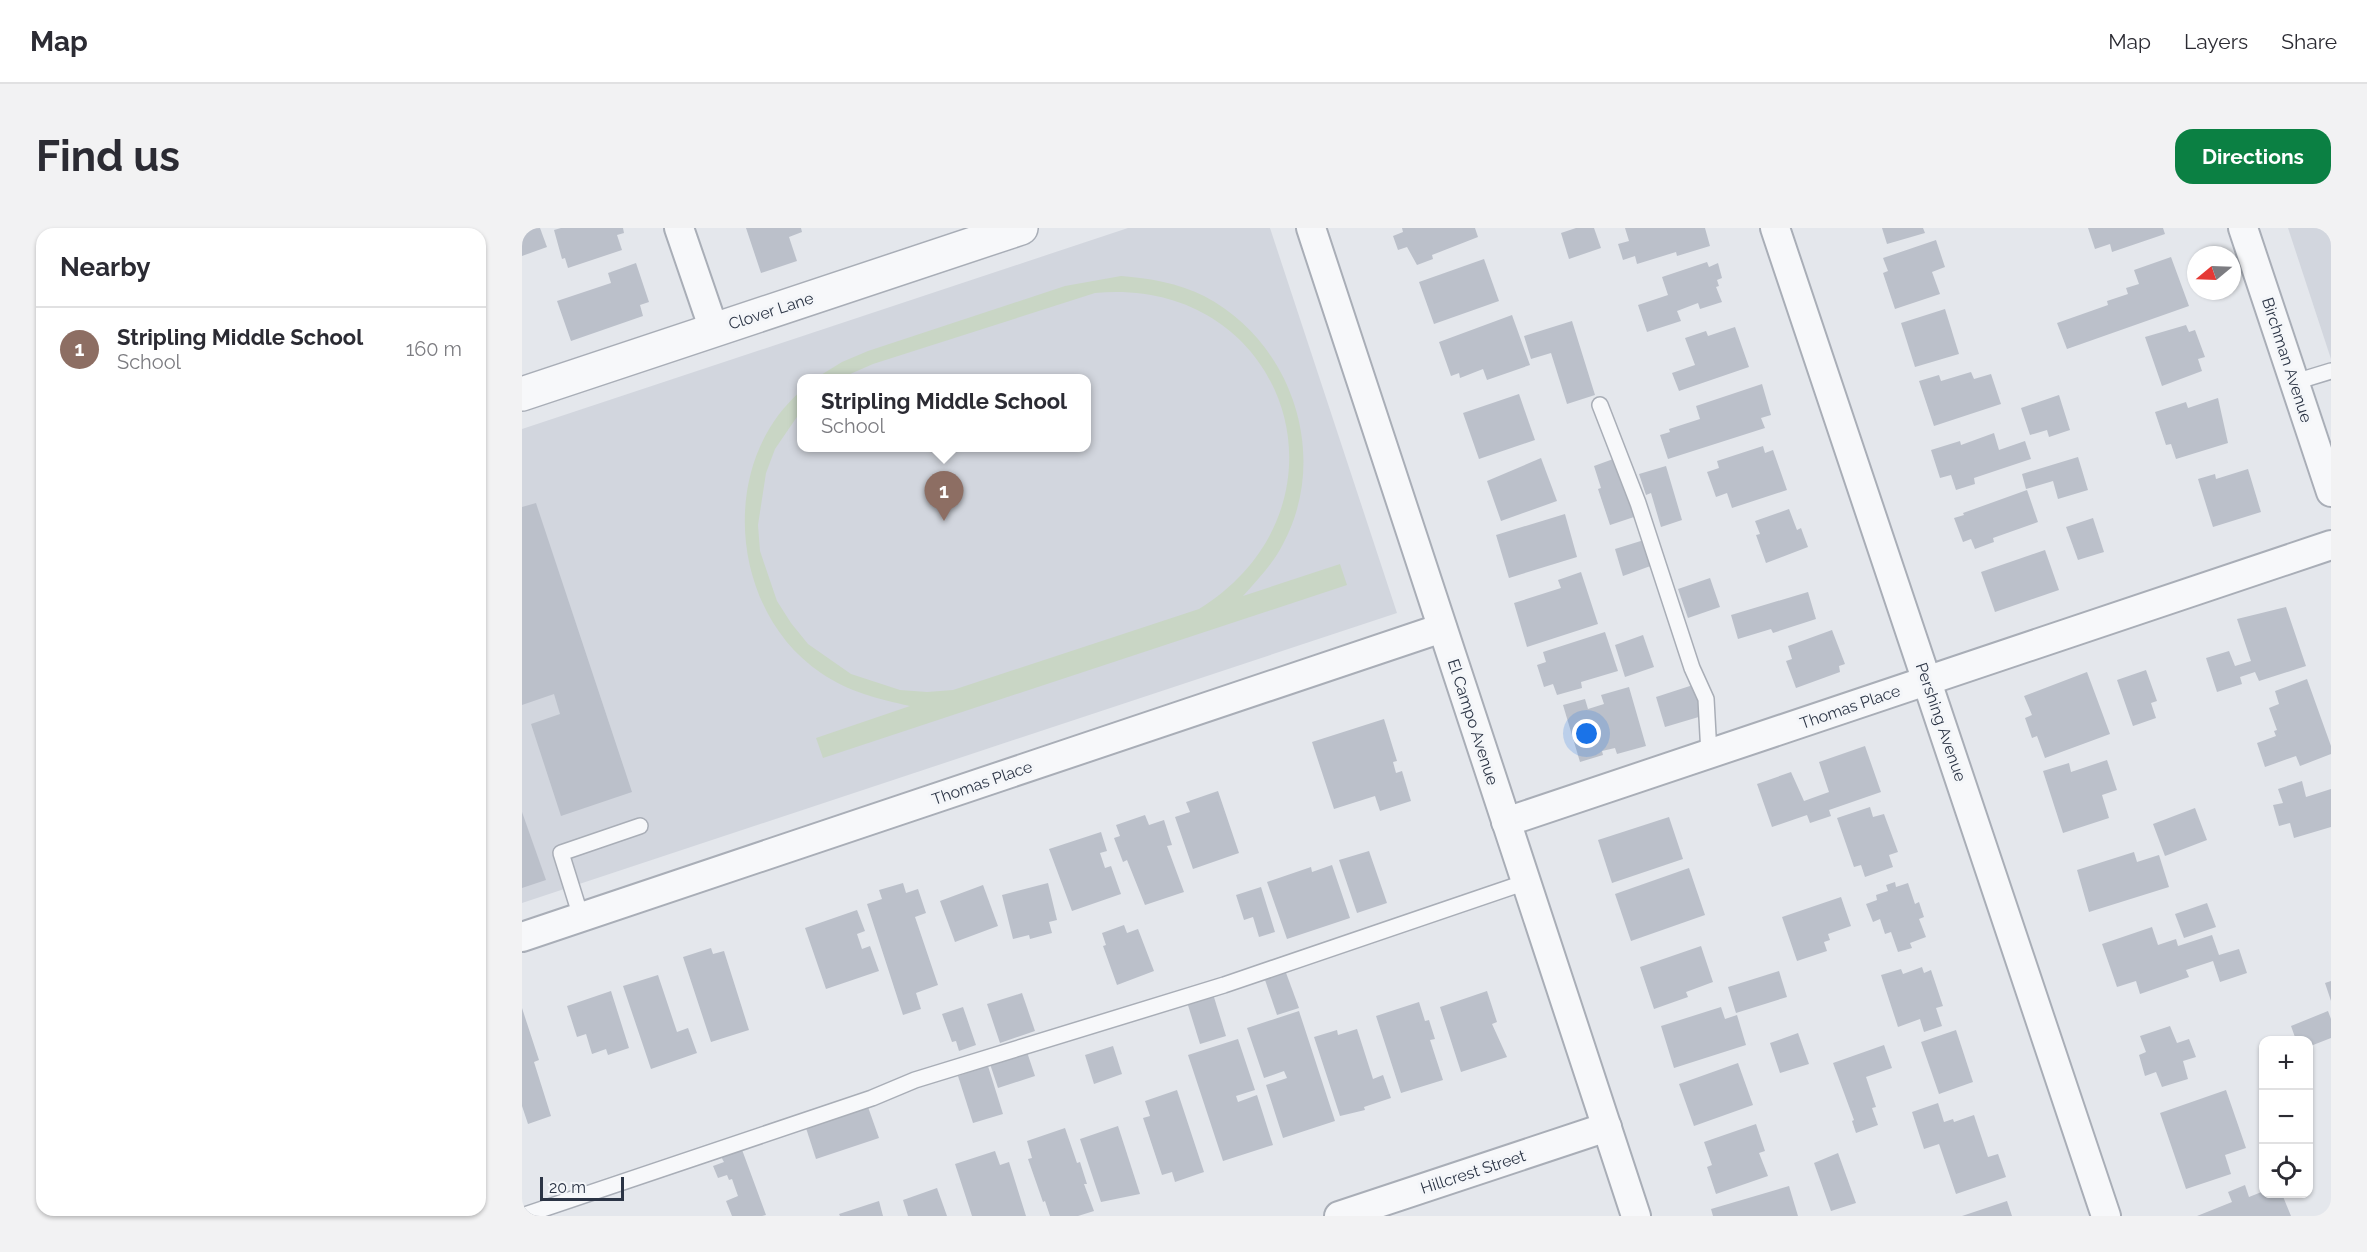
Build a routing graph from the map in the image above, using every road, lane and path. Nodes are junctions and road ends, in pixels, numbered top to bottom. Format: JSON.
{"nodes":[{"id":1,"x":680,"y":228,"type":"edge"},
{"id":2,"x":1021,"y":228,"type":"edge"},
{"id":3,"x":1311,"y":228,"type":"edge"},
{"id":4,"x":1775,"y":228,"type":"edge"},
{"id":5,"x":2243,"y":228,"type":"edge"},
{"id":6,"x":714,"y":330,"type":"junction"},
{"id":7,"x":2331,"y":372,"type":"edge"},
{"id":8,"x":2295,"y":382,"type":"junction"},
{"id":9,"x":522,"y":394,"type":"edge"},
{"id":10,"x":1600,"y":405,"type":"dead end"},
{"id":11,"x":2331,"y":492,"type":"edge"},
{"id":12,"x":2331,"y":545,"type":"edge"},
{"id":13,"x":1442,"y":628,"type":"junction"},
{"id":14,"x":1927,"y":681,"type":"junction"},
{"id":15,"x":1708,"y":754,"type":"junction"},
{"id":16,"x":1506,"y":822,"type":"junction"},
{"id":17,"x":640,"y":825,"type":"dead end"},
{"id":18,"x":1526,"y":882,"type":"junction"},
{"id":19,"x":581,"y":917,"type":"junction"},
{"id":20,"x":522,"y":937,"type":"edge"},
{"id":21,"x":1607,"y":1127,"type":"junction"},
{"id":22,"x":522,"y":1216,"type":"edge"},
{"id":23,"x":1339,"y":1216,"type":"edge"},
{"id":24,"x":1636,"y":1216,"type":"edge"},
{"id":25,"x":2106,"y":1216,"type":"edge"}],
"edges":[{"from":1,"to":6,"type":"street"},
{"from":2,"to":6,"type":"street","name":"Clover Lane"},
{"from":3,"to":13,"type":"street","name":"El Campo Avenue"},
{"from":4,"to":14,"type":"street","name":"Pershing Avenue"},
{"from":5,"to":8,"type":"street","name":"Birchman Avenue"},
{"from":6,"to":9,"type":"street","name":"Clover Lane"},
{"from":7,"to":8,"type":"lane"},
{"from":8,"to":11,"type":"street","name":"Birchman Avenue"},
{"from":10,"to":15,"type":"lane"},
{"from":12,"to":14,"type":"street","name":"Thomas Place"},
{"from":13,"to":16,"type":"street","name":"El Campo Avenue"},
{"from":13,"to":19,"type":"street","name":"Thomas Place"},
{"from":14,"to":15,"type":"street","name":"Thomas Place"},
{"from":14,"to":25,"type":"street","name":"Pershing Avenue"},
{"from":15,"to":16,"type":"street","name":"Thomas Place"},
{"from":16,"to":18,"type":"street","name":"El Campo Avenue"},
{"from":17,"to":19,"type":"lane"},
{"from":18,"to":21,"type":"street","name":"El Campo Avenue"},
{"from":18,"to":22,"type":"lane"},
{"from":19,"to":20,"type":"street","name":"Thomas Place"},
{"from":21,"to":23,"type":"street","name":"Hillcrest Street"},
{"from":21,"to":24,"type":"street","name":"El Campo Avenue"}]}
